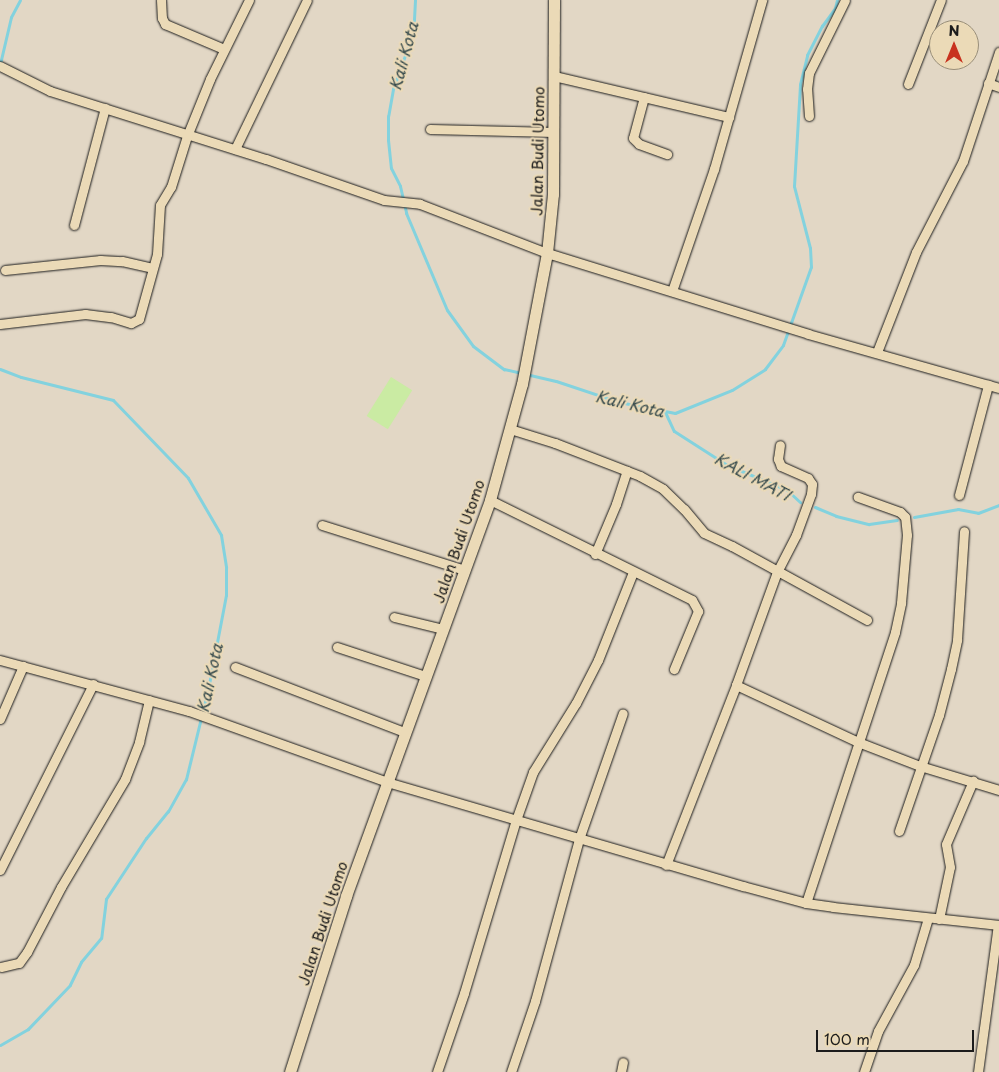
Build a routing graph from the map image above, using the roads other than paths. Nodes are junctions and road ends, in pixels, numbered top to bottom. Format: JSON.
{"nodes":[{"id":1,"x":161,"y":0,"type":"edge"},
{"id":2,"x":249,"y":0,"type":"edge"},
{"id":3,"x":307,"y":0,"type":"edge"},
{"id":4,"x":554,"y":0,"type":"edge"},
{"id":5,"x":762,"y":0,"type":"edge"},
{"id":6,"x":845,"y":0,"type":"edge"},
{"id":7,"x":941,"y":0,"type":"edge"},
{"id":8,"x":224,"y":49,"type":"junction"},
{"id":9,"x":999,"y":52,"type":"edge"},
{"id":10,"x":0,"y":66,"type":"edge"},
{"id":11,"x":554,"y":76,"type":"junction"},
{"id":12,"x":908,"y":84,"type":"dead end"},
{"id":13,"x":988,"y":84,"type":"junction"},
{"id":14,"x":999,"y":87,"type":"edge"},
{"id":15,"x":644,"y":97,"type":"junction"},
{"id":16,"x":105,"y":108,"type":"junction"},
{"id":17,"x":809,"y":116,"type":"dead end"},
{"id":18,"x":729,"y":117,"type":"junction"},
{"id":19,"x":430,"y":129,"type":"dead end"},
{"id":20,"x":554,"y":132,"type":"junction"},
{"id":21,"x":187,"y":136,"type":"junction"},
{"id":22,"x":235,"y":149,"type":"junction"},
{"id":23,"x":668,"y":154,"type":"dead end"},
{"id":24,"x":74,"y":225,"type":"dead end"},
{"id":25,"x":547,"y":253,"type":"junction"},
{"id":26,"x":152,"y":268,"type":"junction"},
{"id":27,"x":4,"y":270,"type":"dead end"},
{"id":28,"x":672,"y":291,"type":"junction"},
{"id":29,"x":0,"y":324,"type":"edge"},
{"id":30,"x":877,"y":352,"type":"junction"},
{"id":31,"x":988,"y":385,"type":"junction"},
{"id":32,"x":999,"y":388,"type":"edge"},
{"id":33,"x":510,"y":429,"type":"junction"},
{"id":34,"x":780,"y":445,"type":"dead end"},
{"id":35,"x":627,"y":471,"type":"junction"},
{"id":36,"x":959,"y":495,"type":"dead end"},
{"id":37,"x":858,"y":497,"type":"dead end"},
{"id":38,"x":490,"y":500,"type":"junction"},
{"id":39,"x":322,"y":525,"type":"dead end"},
{"id":40,"x":964,"y":531,"type":"dead end"},
{"id":41,"x":595,"y":554,"type":"junction"},
{"id":42,"x":466,"y":570,"type":"junction"},
{"id":43,"x":633,"y":572,"type":"junction"},
{"id":44,"x":777,"y":572,"type":"junction"},
{"id":45,"x":394,"y":617,"type":"dead end"},
{"id":46,"x":867,"y":620,"type":"dead end"},
{"id":47,"x":443,"y":629,"type":"junction"},
{"id":48,"x":337,"y":647,"type":"dead end"},
{"id":49,"x":0,"y":660,"type":"edge"},
{"id":50,"x":23,"y":666,"type":"junction"},
{"id":51,"x":235,"y":667,"type":"dead end"},
{"id":52,"x":674,"y":669,"type":"dead end"},
{"id":53,"x":425,"y":676,"type":"junction"},
{"id":54,"x":93,"y":684,"type":"junction"},
{"id":55,"x":736,"y":685,"type":"junction"},
{"id":56,"x":149,"y":700,"type":"junction"},
{"id":57,"x":623,"y":713,"type":"dead end"},
{"id":58,"x":0,"y":719,"type":"edge"},
{"id":59,"x":404,"y":732,"type":"junction"},
{"id":60,"x":858,"y":742,"type":"junction"},
{"id":61,"x":920,"y":766,"type":"junction"},
{"id":62,"x":973,"y":781,"type":"junction"},
{"id":63,"x":387,"y":782,"type":"junction"},
{"id":64,"x":999,"y":790,"type":"edge"},
{"id":65,"x":516,"y":820,"type":"junction"},
{"id":66,"x":899,"y":831,"type":"dead end"},
{"id":67,"x":579,"y":839,"type":"junction"},
{"id":68,"x":666,"y":865,"type":"junction"},
{"id":69,"x":0,"y":870,"type":"edge"},
{"id":70,"x":806,"y":903,"type":"junction"},
{"id":71,"x":928,"y":918,"type":"junction"},
{"id":72,"x":939,"y":919,"type":"junction"},
{"id":73,"x":999,"y":925,"type":"edge"},
{"id":74,"x":1,"y":967,"type":"edge"},
{"id":75,"x":624,"y":1062,"type":"dead end"},
{"id":76,"x":290,"y":1072,"type":"edge"},
{"id":77,"x":437,"y":1072,"type":"edge"},
{"id":78,"x":512,"y":1072,"type":"edge"},
{"id":79,"x":621,"y":1072,"type":"edge"},
{"id":80,"x":864,"y":1072,"type":"edge"},
{"id":81,"x":978,"y":1072,"type":"edge"}],
"edges":[{"from":1,"to":8,"type":"street"},
{"from":2,"to":8,"type":"street"},
{"from":3,"to":22,"type":"street"},
{"from":4,"to":11,"type":"street","name":"Jalan Budi Utomo"},
{"from":5,"to":18,"type":"street"},
{"from":6,"to":17,"type":"street"},
{"from":7,"to":12,"type":"street"},
{"from":8,"to":21,"type":"street"},
{"from":9,"to":13,"type":"street"},
{"from":10,"to":16,"type":"street"},
{"from":11,"to":15,"type":"street"},
{"from":11,"to":20,"type":"street","name":"Jalan Budi Utomo"},
{"from":13,"to":14,"type":"street"},
{"from":13,"to":30,"type":"street"},
{"from":15,"to":18,"type":"street"},
{"from":15,"to":23,"type":"street"},
{"from":16,"to":21,"type":"street"},
{"from":16,"to":24,"type":"street"},
{"from":18,"to":28,"type":"street"},
{"from":19,"to":20,"type":"street"},
{"from":20,"to":25,"type":"street","name":"Jalan Budi Utomo"},
{"from":21,"to":22,"type":"street"},
{"from":21,"to":26,"type":"street"},
{"from":22,"to":25,"type":"street"},
{"from":25,"to":28,"type":"street"},
{"from":25,"to":33,"type":"street","name":"Jalan Budi Utomo"},
{"from":26,"to":27,"type":"street"},
{"from":26,"to":29,"type":"street"},
{"from":28,"to":30,"type":"street"},
{"from":30,"to":31,"type":"street"},
{"from":31,"to":32,"type":"street"},
{"from":31,"to":36,"type":"street"},
{"from":33,"to":35,"type":"street"},
{"from":33,"to":38,"type":"street","name":"Jalan Budi Utomo"},
{"from":34,"to":44,"type":"street"},
{"from":35,"to":41,"type":"street"},
{"from":35,"to":44,"type":"street"},
{"from":37,"to":60,"type":"street"},
{"from":38,"to":41,"type":"street"},
{"from":38,"to":42,"type":"street","name":"Jalan Budi Utomo"},
{"from":39,"to":42,"type":"street"},
{"from":40,"to":61,"type":"street"},
{"from":41,"to":43,"type":"street"},
{"from":42,"to":47,"type":"street","name":"Jalan Budi Utomo"},
{"from":43,"to":52,"type":"street"},
{"from":43,"to":65,"type":"street"},
{"from":44,"to":46,"type":"street"},
{"from":44,"to":55,"type":"street"},
{"from":45,"to":47,"type":"street"},
{"from":47,"to":53,"type":"street","name":"Jalan Budi Utomo"},
{"from":48,"to":53,"type":"street"},
{"from":49,"to":50,"type":"street"},
{"from":50,"to":54,"type":"street"},
{"from":50,"to":58,"type":"street"},
{"from":51,"to":59,"type":"street"},
{"from":53,"to":59,"type":"street","name":"Jalan Budi Utomo"},
{"from":54,"to":56,"type":"street"},
{"from":54,"to":69,"type":"street"},
{"from":55,"to":60,"type":"street"},
{"from":55,"to":68,"type":"street"},
{"from":56,"to":63,"type":"street"},
{"from":56,"to":74,"type":"street"},
{"from":57,"to":67,"type":"street"},
{"from":59,"to":63,"type":"street","name":"Jalan Budi Utomo"},
{"from":60,"to":61,"type":"street"},
{"from":60,"to":70,"type":"street"},
{"from":61,"to":62,"type":"street"},
{"from":61,"to":66,"type":"street"},
{"from":62,"to":64,"type":"street"},
{"from":62,"to":72,"type":"street"},
{"from":63,"to":65,"type":"street"},
{"from":63,"to":76,"type":"street","name":"Jalan Budi Utomo"},
{"from":65,"to":67,"type":"street"},
{"from":65,"to":77,"type":"street"},
{"from":67,"to":68,"type":"street"},
{"from":67,"to":78,"type":"street"},
{"from":68,"to":70,"type":"street"},
{"from":70,"to":71,"type":"street"},
{"from":71,"to":72,"type":"street"},
{"from":71,"to":80,"type":"street"},
{"from":72,"to":73,"type":"street"},
{"from":73,"to":81,"type":"street"},
{"from":75,"to":79,"type":"street"}]}
